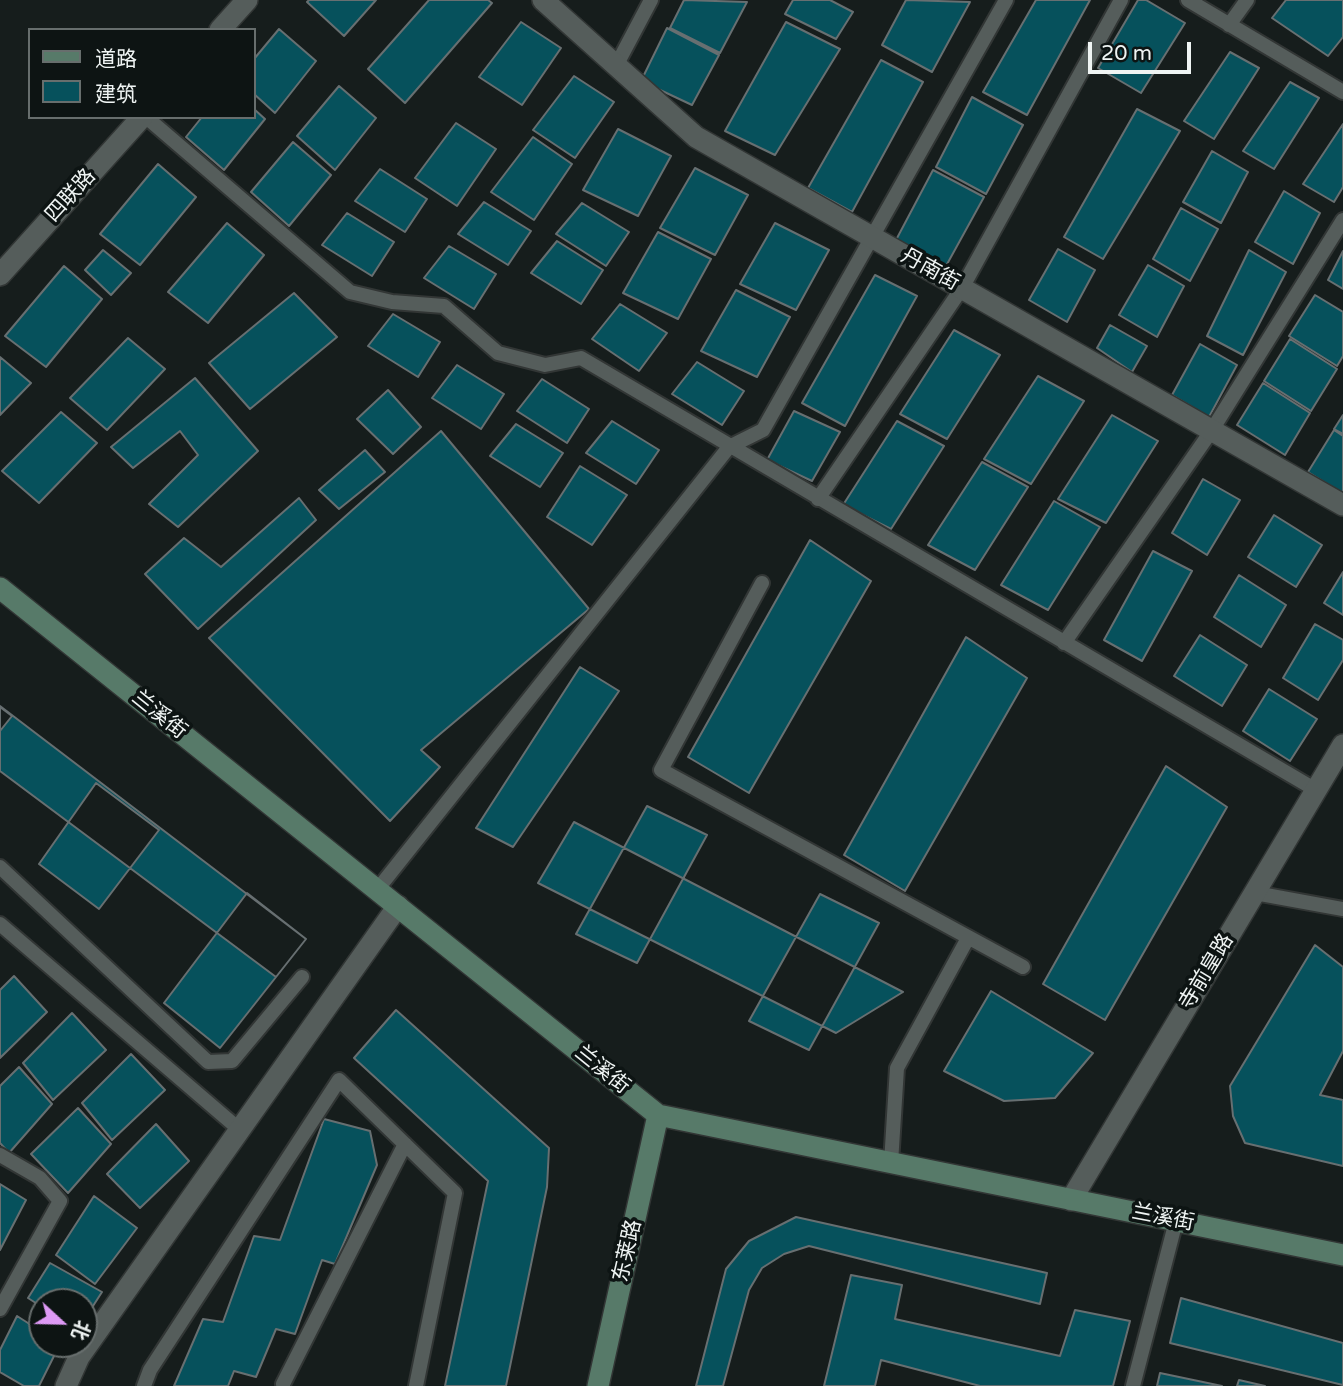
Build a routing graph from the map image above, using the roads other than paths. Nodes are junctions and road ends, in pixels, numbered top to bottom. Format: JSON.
{"nodes":[{"id":1,"x":247,"y":0,"type":"edge"},
{"id":2,"x":543,"y":0,"type":"edge"},
{"id":3,"x":651,"y":0,"type":"edge"},
{"id":4,"x":1006,"y":0,"type":"edge"},
{"id":5,"x":1121,"y":0,"type":"edge"},
{"id":6,"x":1188,"y":0,"type":"edge"},
{"id":7,"x":1247,"y":0,"type":"edge"},
{"id":8,"x":1229,"y":25,"type":"junction"},
{"id":9,"x":222,"y":28,"type":"edge"},
{"id":10,"x":616,"y":66,"type":"junction"},
{"id":11,"x":1343,"y":92,"type":"edge"},
{"id":12,"x":142,"y":119,"type":"edge"},
{"id":13,"x":146,"y":119,"type":"edge"},
{"id":14,"x":1343,"y":220,"type":"edge"},
{"id":15,"x":873,"y":238,"type":"junction"},
{"id":16,"x":0,"y":275,"type":"edge"},
{"id":17,"x":962,"y":288,"type":"junction"},
{"id":18,"x":1212,"y":430,"type":"junction"},
{"id":19,"x":729,"y":447,"type":"junction"},
{"id":20,"x":818,"y":499,"type":"junction"},
{"id":21,"x":1343,"y":505,"type":"edge"},
{"id":22,"x":762,"y":583,"type":"dead end"},
{"id":23,"x":0,"y":588,"type":"edge"},
{"id":24,"x":1063,"y":643,"type":"junction"},
{"id":25,"x":1343,"y":745,"type":"edge"},
{"id":26,"x":1316,"y":790,"type":"junction"},
{"id":27,"x":0,"y":867,"type":"edge"},
{"id":28,"x":377,"y":890,"type":"junction"},
{"id":29,"x":1255,"y":893,"type":"junction"},
{"id":30,"x":398,"y":906,"type":"junction"},
{"id":31,"x":1343,"y":909,"type":"edge"},
{"id":32,"x":0,"y":924,"type":"edge"},
{"id":33,"x":968,"y":938,"type":"junction"},
{"id":34,"x":1023,"y":967,"type":"dead end"},
{"id":35,"x":302,"y":977,"type":"dead end"},
{"id":36,"x":658,"y":1115,"type":"junction"},
{"id":37,"x":240,"y":1130,"type":"junction"},
{"id":38,"x":405,"y":1144,"type":"junction"},
{"id":39,"x":0,"y":1155,"type":"edge"},
{"id":40,"x":891,"y":1163,"type":"junction"},
{"id":41,"x":1071,"y":1200,"type":"junction"},
{"id":42,"x":1176,"y":1221,"type":"junction"},
{"id":43,"x":1343,"y":1255,"type":"edge"},
{"id":44,"x":0,"y":1309,"type":"edge"},
{"id":45,"x":283,"y":1384,"type":"edge"},
{"id":46,"x":66,"y":1386,"type":"edge"},
{"id":47,"x":144,"y":1386,"type":"edge"},
{"id":48,"x":416,"y":1386,"type":"edge"},
{"id":49,"x":598,"y":1386,"type":"edge"},
{"id":50,"x":1133,"y":1386,"type":"edge"}],
"edges":[{"from":1,"to":9,"type":"street"},
{"from":2,"to":10,"type":"street","name":"丹南街"},
{"from":3,"to":10,"type":"lane"},
{"from":4,"to":15,"type":"lane"},
{"from":5,"to":17,"type":"lane"},
{"from":6,"to":8,"type":"lane"},
{"from":7,"to":8,"type":"lane"},
{"from":8,"to":11,"type":"lane"},
{"from":10,"to":15,"type":"street","name":"丹南街"},
{"from":12,"to":16,"type":"street","name":"四联路"},
{"from":13,"to":19,"type":"lane"},
{"from":14,"to":18,"type":"lane"},
{"from":15,"to":17,"type":"street","name":"丹南街"},
{"from":15,"to":19,"type":"lane"},
{"from":17,"to":18,"type":"street","name":"丹南街"},
{"from":17,"to":20,"type":"lane"},
{"from":18,"to":21,"type":"street","name":"丹南街"},
{"from":18,"to":24,"type":"lane"},
{"from":19,"to":20,"type":"lane"},
{"from":19,"to":28,"type":"lane"},
{"from":20,"to":24,"type":"lane"},
{"from":22,"to":33,"type":"lane"},
{"from":23,"to":28,"type":"street","name":"兰溪街"},
{"from":24,"to":26,"type":"lane"},
{"from":25,"to":26,"type":"street","name":"寺前皇路"},
{"from":26,"to":29,"type":"street","name":"寺前皇路"},
{"from":27,"to":35,"type":"lane"},
{"from":28,"to":30,"type":"street","name":"兰溪街"},
{"from":29,"to":31,"type":"lane"},
{"from":29,"to":41,"type":"street","name":"寺前皇路"},
{"from":30,"to":36,"type":"street","name":"兰溪街"},
{"from":30,"to":37,"type":"street"},
{"from":32,"to":37,"type":"lane"},
{"from":33,"to":34,"type":"lane"},
{"from":33,"to":40,"type":"lane"},
{"from":36,"to":40,"type":"street","name":"兰溪街"},
{"from":36,"to":49,"type":"street","name":"东莱路"},
{"from":37,"to":46,"type":"street"},
{"from":38,"to":45,"type":"lane"},
{"from":38,"to":47,"type":"lane"},
{"from":38,"to":48,"type":"lane"},
{"from":39,"to":44,"type":"lane"},
{"from":40,"to":41,"type":"street","name":"兰溪街"},
{"from":41,"to":42,"type":"street","name":"兰溪街"},
{"from":42,"to":43,"type":"street","name":"兰溪街"},
{"from":42,"to":50,"type":"lane"}]}
